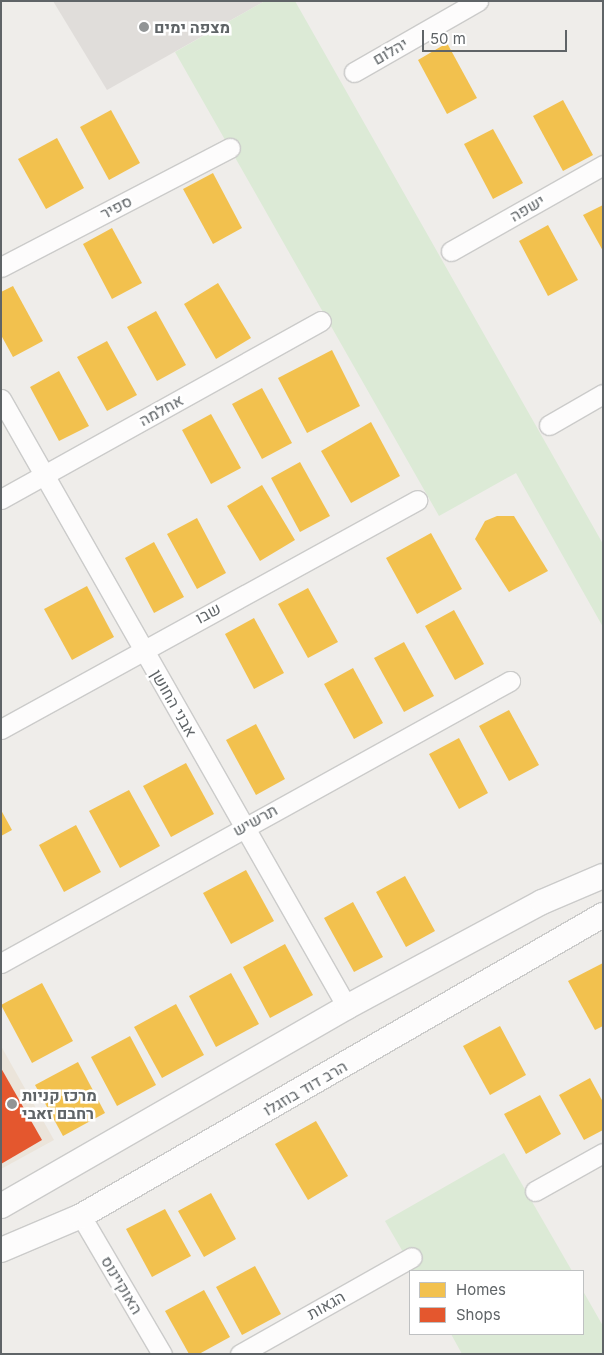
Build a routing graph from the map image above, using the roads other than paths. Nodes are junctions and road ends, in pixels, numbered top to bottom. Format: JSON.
{"nodes":[{"id":1,"x":478,"y":1,"type":"edge"},
{"id":2,"x":354,"y":72,"type":"dead end"},
{"id":3,"x":230,"y":148,"type":"dead end"},
{"id":4,"x":603,"y":164,"type":"edge"},
{"id":5,"x":450,"y":251,"type":"dead end"},
{"id":6,"x":1,"y":266,"type":"edge"},
{"id":7,"x":321,"y":321,"type":"dead end"},
{"id":8,"x":603,"y":394,"type":"edge"},
{"id":9,"x":1,"y":399,"type":"edge"},
{"id":10,"x":549,"y":425,"type":"dead end"},
{"id":11,"x":44,"y":475,"type":"junction"},
{"id":12,"x":1,"y":499,"type":"edge"},
{"id":13,"x":417,"y":500,"type":"dead end"},
{"id":14,"x":143,"y":649,"type":"junction"},
{"id":15,"x":510,"y":681,"type":"dead end"},
{"id":16,"x":1,"y":729,"type":"edge"},
{"id":17,"x":244,"y":826,"type":"junction"},
{"id":18,"x":603,"y":876,"type":"edge"},
{"id":19,"x":603,"y":916,"type":"edge"},
{"id":20,"x":1,"y":963,"type":"edge"},
{"id":21,"x":347,"y":1007,"type":"junction"},
{"id":22,"x":603,"y":1153,"type":"edge"},
{"id":23,"x":535,"y":1191,"type":"dead end"},
{"id":24,"x":1,"y":1206,"type":"edge"},
{"id":25,"x":81,"y":1216,"type":"junction"},
{"id":26,"x":1,"y":1250,"type":"edge"},
{"id":27,"x":412,"y":1257,"type":"dead end"},
{"id":28,"x":162,"y":1354,"type":"edge"},
{"id":29,"x":240,"y":1354,"type":"edge"}],
"edges":[{"from":1,"to":2,"type":"street","name":"יהלום"},
{"from":3,"to":6,"type":"street","name":"ספיר"},
{"from":4,"to":5,"type":"street","name":"ישפה"},
{"from":7,"to":11,"type":"street","name":"אחלמה"},
{"from":8,"to":10,"type":"street"},
{"from":9,"to":11,"type":"street","name":"אבני החושן"},
{"from":11,"to":12,"type":"street","name":"אחלמה"},
{"from":11,"to":14,"type":"street","name":"אבני החושן"},
{"from":13,"to":14,"type":"street","name":"שבו"},
{"from":14,"to":16,"type":"street","name":"שבו"},
{"from":14,"to":17,"type":"street","name":"אבני החושן"},
{"from":15,"to":17,"type":"street","name":"תרשיש"},
{"from":17,"to":20,"type":"street","name":"תרשיש"},
{"from":17,"to":21,"type":"street","name":"אבני החושן"},
{"from":18,"to":21,"type":"street"},
{"from":19,"to":25,"type":"street","name":"הרב דוד בוזגלו"},
{"from":21,"to":24,"type":"street"},
{"from":22,"to":23,"type":"street"},
{"from":25,"to":26,"type":"street","name":"הרב דוד בוזגלו"},
{"from":25,"to":28,"type":"street","name":"האוקיינוס"},
{"from":27,"to":29,"type":"street","name":"הגאות"}]}
